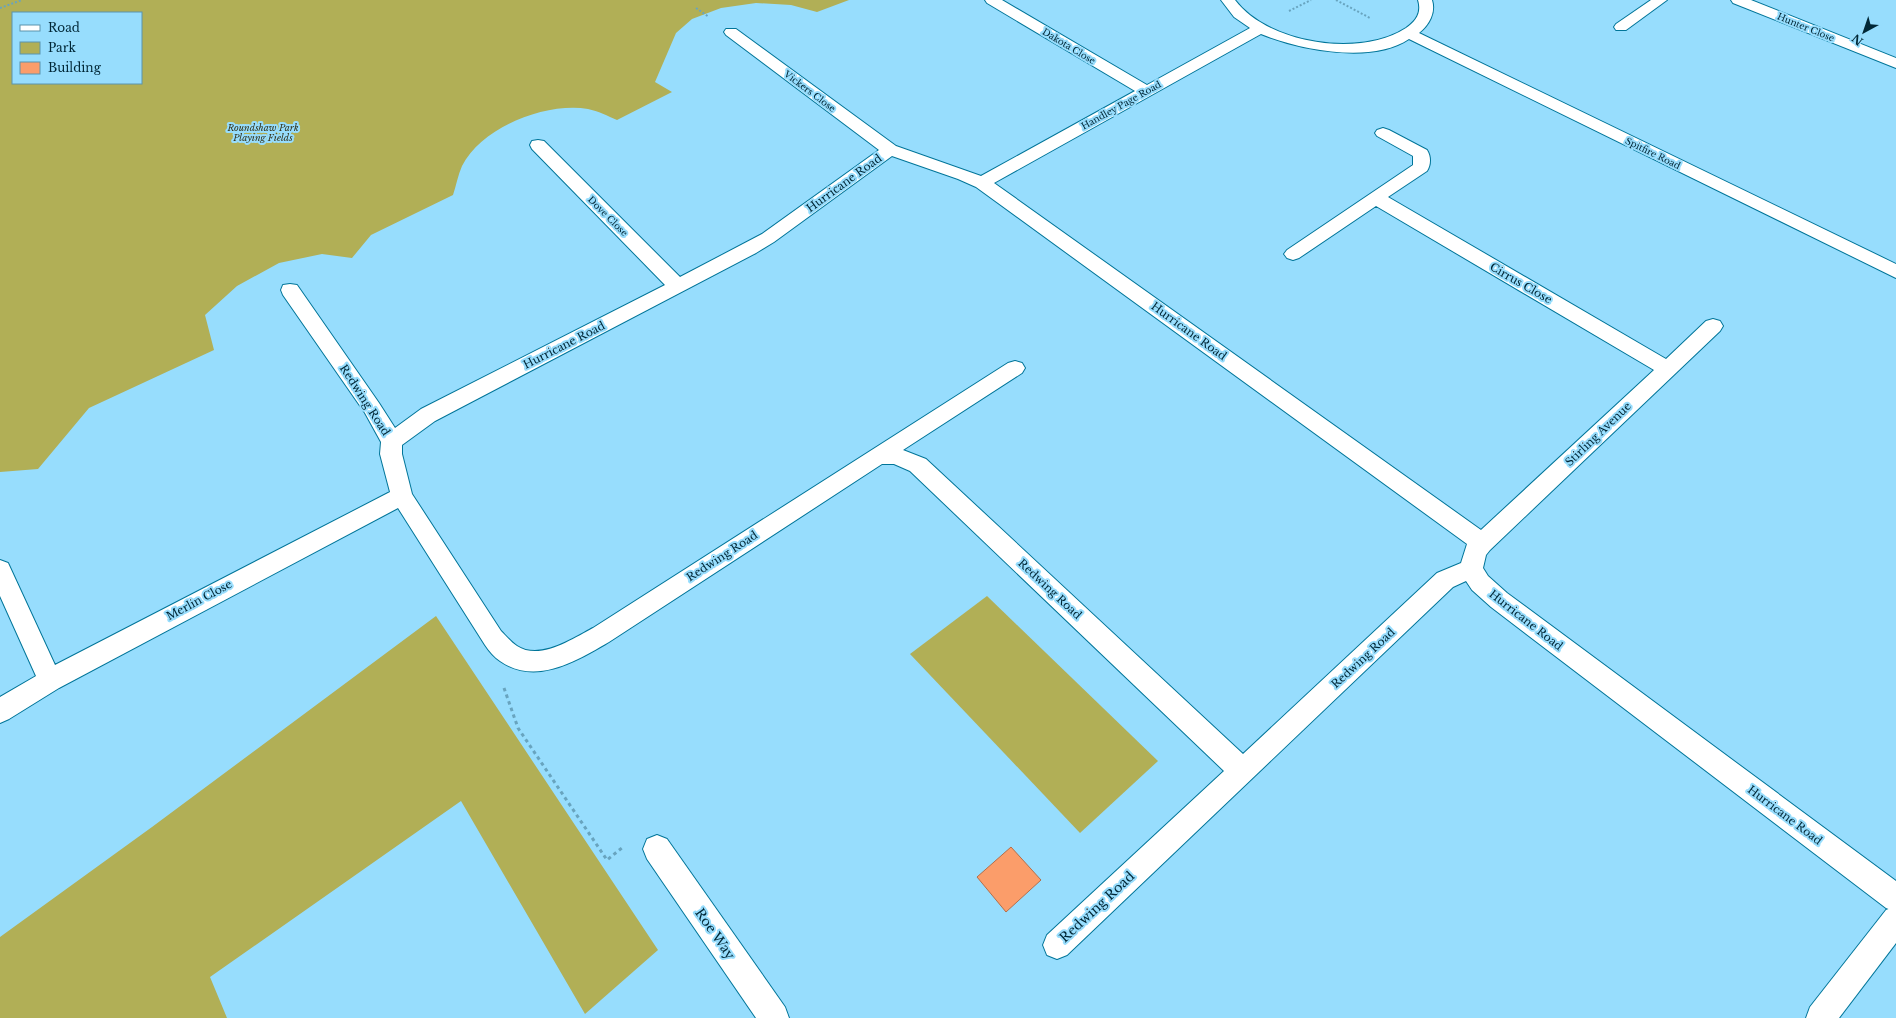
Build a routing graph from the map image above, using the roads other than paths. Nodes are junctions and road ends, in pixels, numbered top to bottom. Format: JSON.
{"nodes":[{"id":1,"x":992,"y":0,"type":"edge"},
{"id":2,"x":1228,"y":0,"type":"edge"},
{"id":3,"x":1425,"y":0,"type":"edge"},
{"id":4,"x":1660,"y":0,"type":"edge"},
{"id":5,"x":1738,"y":0,"type":"edge"},
{"id":6,"x":1620,"y":27,"type":"dead end"},
{"id":7,"x":1260,"y":28,"type":"junction"},
{"id":8,"x":731,"y":32,"type":"dead end"},
{"id":9,"x":1410,"y":34,"type":"junction"},
{"id":10,"x":1896,"y":63,"type":"edge"},
{"id":11,"x":1146,"y":91,"type":"junction"},
{"id":12,"x":1383,"y":133,"type":"dead end"},
{"id":13,"x":538,"y":145,"type":"dead end"},
{"id":14,"x":890,"y":150,"type":"junction"},
{"id":15,"x":982,"y":183,"type":"junction"},
{"id":16,"x":1376,"y":198,"type":"junction"},
{"id":17,"x":1293,"y":254,"type":"dead end"},
{"id":18,"x":1896,"y":272,"type":"edge"},
{"id":19,"x":678,"y":287,"type":"junction"},
{"id":20,"x":290,"y":290,"type":"dead end"},
{"id":21,"x":1713,"y":326,"type":"dead end"},
{"id":22,"x":1016,"y":368,"type":"dead end"},
{"id":23,"x":1666,"y":368,"type":"junction"},
{"id":24,"x":392,"y":442,"type":"junction"},
{"id":25,"x":878,"y":456,"type":"junction"},
{"id":26,"x":402,"y":496,"type":"junction"},
{"id":27,"x":1482,"y":543,"type":"junction"},
{"id":28,"x":1471,"y":569,"type":"junction"},
{"id":29,"x":0,"y":570,"type":"edge"},
{"id":30,"x":50,"y":680,"type":"junction"},
{"id":31,"x":0,"y":711,"type":"edge"},
{"id":32,"x":1243,"y":771,"type":"junction"},
{"id":33,"x":657,"y":849,"type":"road end"},
{"id":34,"x":1896,"y":898,"type":"edge"},
{"id":35,"x":1896,"y":920,"type":"edge"},
{"id":36,"x":1057,"y":945,"type":"dead end"},
{"id":37,"x":774,"y":1018,"type":"edge"},
{"id":38,"x":1821,"y":1018,"type":"edge"}],
"edges":[{"from":1,"to":11,"type":"street","name":"Dakota Close"},
{"from":2,"to":7,"type":"street"},
{"from":3,"to":9,"type":"street"},
{"from":4,"to":6,"type":"street"},
{"from":5,"to":10,"type":"street","name":"Hunter Close"},
{"from":7,"to":9,"type":"street"},
{"from":7,"to":11,"type":"street","name":"Handley Page Road"},
{"from":8,"to":14,"type":"street","name":"Vickers Close"},
{"from":9,"to":18,"type":"street","name":"Spitfire Road"},
{"from":11,"to":15,"type":"street","name":"Handley Page Road"},
{"from":12,"to":16,"type":"street"},
{"from":13,"to":19,"type":"street","name":"Dove Close"},
{"from":14,"to":15,"type":"street","name":"Hurricane Road"},
{"from":14,"to":19,"type":"street","name":"Hurricane Road"},
{"from":15,"to":27,"type":"street","name":"Hurricane Road"},
{"from":16,"to":17,"type":"street"},
{"from":16,"to":23,"type":"street","name":"Cirrus Close"},
{"from":19,"to":24,"type":"street","name":"Hurricane Road"},
{"from":20,"to":24,"type":"street","name":"Redwing Road"},
{"from":21,"to":23,"type":"street","name":"Stirling Avenue"},
{"from":22,"to":25,"type":"street"},
{"from":23,"to":27,"type":"street","name":"Stirling Avenue"},
{"from":24,"to":26,"type":"street","name":"Redwing Road"},
{"from":25,"to":26,"type":"street","name":"Redwing Road"},
{"from":25,"to":32,"type":"street","name":"Redwing Road"},
{"from":26,"to":30,"type":"street","name":"Merlin Close"},
{"from":27,"to":28,"type":"street"},
{"from":28,"to":32,"type":"street","name":"Redwing Road"},
{"from":28,"to":34,"type":"street","name":"Hurricane Road"},
{"from":29,"to":30,"type":"street"},
{"from":30,"to":31,"type":"street","name":"Merlin Close"},
{"from":32,"to":36,"type":"street","name":"Redwing Road"},
{"from":33,"to":37,"type":"street","name":"Roe Way"},
{"from":35,"to":38,"type":"street"}]}
